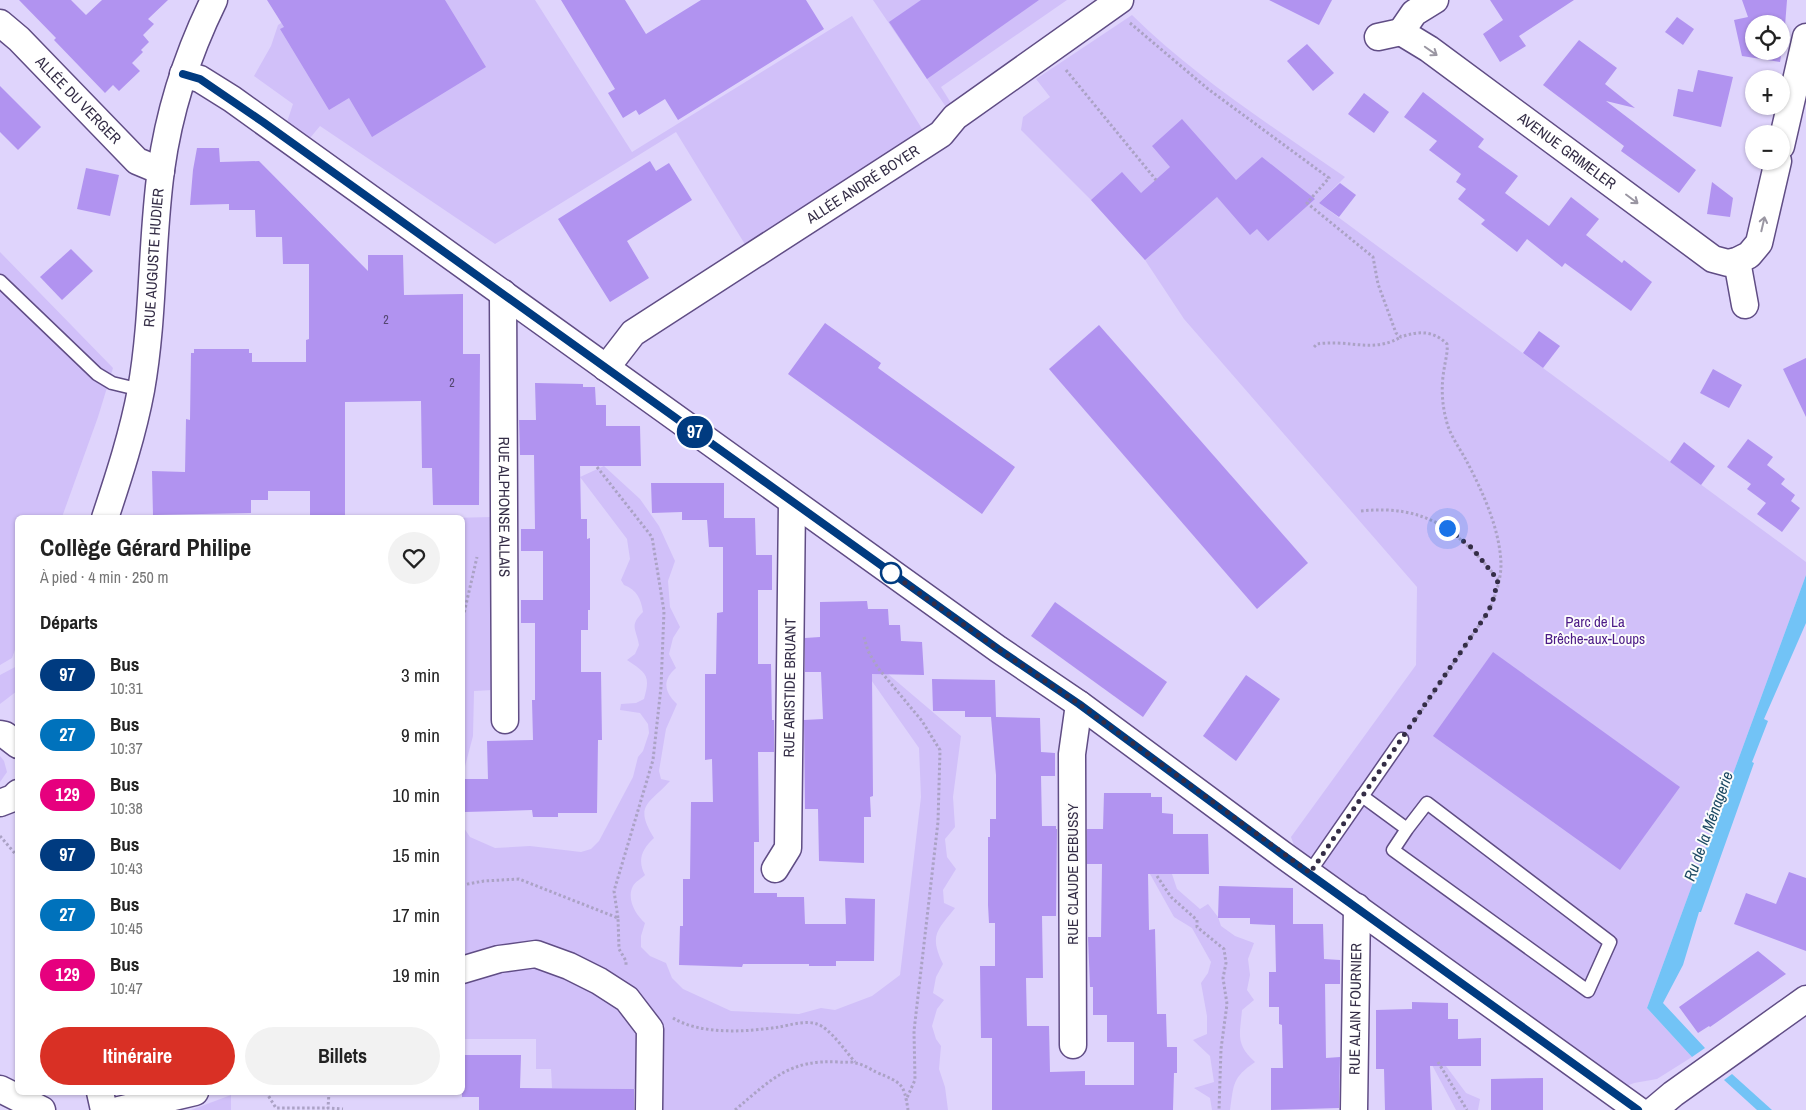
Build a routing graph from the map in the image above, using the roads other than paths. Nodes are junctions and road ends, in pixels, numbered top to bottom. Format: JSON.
{"nodes":[{"id":1,"x":214,"y":0,"type":"edge"},
{"id":2,"x":1435,"y":0,"type":"edge"},
{"id":3,"x":1122,"y":9,"type":"edge"},
{"id":4,"x":0,"y":23,"type":"edge"},
{"id":5,"x":1806,"y":37,"type":"edge"},
{"id":6,"x":183,"y":74,"type":"junction"},
{"id":7,"x":1786,"y":125,"type":"edge"},
{"id":8,"x":1776,"y":170,"type":"edge"},
{"id":9,"x":161,"y":171,"type":"junction"},
{"id":10,"x":1737,"y":261,"type":"junction"},
{"id":11,"x":0,"y":281,"type":"edge"},
{"id":12,"x":503,"y":293,"type":"junction"},
{"id":13,"x":1745,"y":305,"type":"dead end"},
{"id":14,"x":606,"y":368,"type":"junction"},
{"id":15,"x":141,"y":390,"type":"junction"},
{"id":16,"x":792,"y":502,"type":"junction"},
{"id":17,"x":106,"y":515,"type":"edge"},
{"id":18,"x":1079,"y":704,"type":"junction"},
{"id":19,"x":505,"y":720,"type":"dead end"},
{"id":20,"x":1402,"y":739,"type":"road end"},
{"id":21,"x":1362,"y":796,"type":"junction"},
{"id":22,"x":1407,"y":829,"type":"junction"},
{"id":23,"x":775,"y":869,"type":"dead end"},
{"id":24,"x":1310,"y":873,"type":"junction"},
{"id":25,"x":1357,"y":907,"type":"junction"},
{"id":26,"x":465,"y":969,"type":"edge"},
{"id":27,"x":1806,"y":999,"type":"edge"},
{"id":28,"x":1073,"y":1045,"type":"dead end"},
{"id":29,"x":0,"y":1089,"type":"edge"},
{"id":30,"x":101,"y":1095,"type":"edge"},
{"id":31,"x":182,"y":1095,"type":"edge"},
{"id":32,"x":42,"y":1110,"type":"edge"},
{"id":33,"x":104,"y":1110,"type":"edge"},
{"id":34,"x":119,"y":1110,"type":"edge"},
{"id":35,"x":649,"y":1110,"type":"edge"},
{"id":36,"x":1354,"y":1110,"type":"edge"},
{"id":37,"x":1638,"y":1110,"type":"edge"},
{"id":38,"x":1654,"y":1110,"type":"edge"}],
"edges":[{"from":1,"to":6,"type":"street","name":"RUE AUGUSTE HUDIER"},
{"from":2,"to":10,"type":"street","name":"AVENUE GRIMELER","one_way":true},
{"from":3,"to":14,"type":"street","name":"ALLÉE ANDRÉ BOYER"},
{"from":4,"to":9,"type":"street","name":"ALLÉE DU VERGER"},
{"from":5,"to":7,"type":"street"},
{"from":6,"to":9,"type":"street","name":"RUE AUGUSTE HUDIER"},
{"from":6,"to":12,"type":"street"},
{"from":10,"to":8,"type":"street","one_way":true},
{"from":9,"to":15,"type":"street","name":"RUE AUGUSTE HUDIER"},
{"from":10,"to":13,"type":"street"},
{"from":11,"to":15,"type":"lane"},
{"from":12,"to":14,"type":"street"},
{"from":12,"to":19,"type":"street","name":"RUE ALPHONSE ALLAIS"},
{"from":14,"to":16,"type":"street"},
{"from":15,"to":17,"type":"street","name":"RUE AUGUSTE HUDIER"},
{"from":16,"to":18,"type":"street"},
{"from":16,"to":23,"type":"street","name":"RUE ARISTIDE BRUANT"},
{"from":18,"to":24,"type":"street"},
{"from":18,"to":28,"type":"street","name":"RUE CLAUDE DEBUSSY"},
{"from":20,"to":21,"type":"lane"},
{"from":21,"to":22,"type":"lane"},
{"from":21,"to":24,"type":"lane"},
{"from":22,"to":22,"type":"lane"},
{"from":24,"to":25,"type":"street"},
{"from":25,"to":36,"type":"street","name":"RUE ALAIN FOURNIER"},
{"from":25,"to":37,"type":"street"},
{"from":26,"to":35,"type":"street"},
{"from":27,"to":38,"type":"street"},
{"from":29,"to":32,"type":"street"},
{"from":30,"to":33,"type":"street"},
{"from":31,"to":34,"type":"street"}]}
